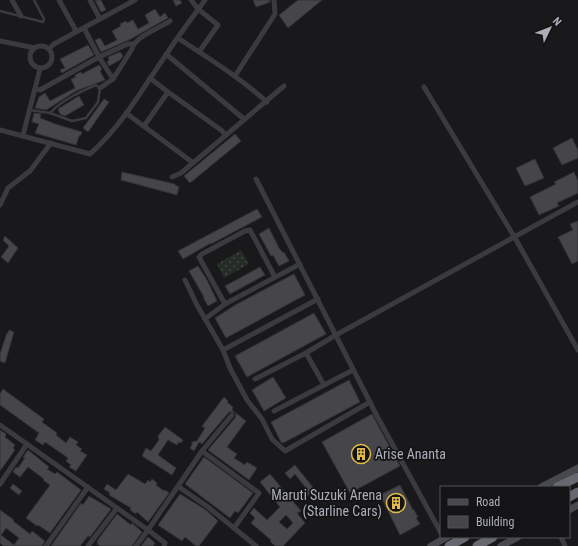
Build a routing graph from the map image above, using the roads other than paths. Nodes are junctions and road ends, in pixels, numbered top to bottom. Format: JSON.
{"nodes":[{"id":1,"x":12,"y":0,"type":"edge"},
{"id":2,"x":34,"y":0,"type":"edge"},
{"id":3,"x":59,"y":0,"type":"edge"},
{"id":4,"x":90,"y":0,"type":"edge"},
{"id":5,"x":135,"y":0,"type":"edge"},
{"id":6,"x":191,"y":0,"type":"edge"},
{"id":7,"x":204,"y":0,"type":"edge"},
{"id":8,"x":274,"y":0,"type":"edge"},
{"id":9,"x":198,"y":9,"type":"junction"},
{"id":10,"x":0,"y":11,"type":"edge"},
{"id":11,"x":22,"y":16,"type":"junction"},
{"id":12,"x":100,"y":19,"type":"junction"},
{"id":13,"x":170,"y":21,"type":"dead end"},
{"id":14,"x":84,"y":28,"type":"junction"},
{"id":15,"x":75,"y":32,"type":"junction"},
{"id":16,"x":178,"y":38,"type":"junction"},
{"id":17,"x":0,"y":41,"type":"edge"},
{"id":18,"x":133,"y":44,"type":"junction"},
{"id":19,"x":35,"y":48,"type":"junction"},
{"id":20,"x":49,"y":49,"type":"junction"},
{"id":21,"x":199,"y":52,"type":"junction"},
{"id":22,"x":166,"y":54,"type":"junction"},
{"id":23,"x":99,"y":57,"type":"junction"},
{"id":24,"x":40,"y":69,"type":"junction"},
{"id":25,"x":235,"y":76,"type":"junction"},
{"id":26,"x":150,"y":78,"type":"junction"},
{"id":27,"x":113,"y":79,"type":"junction"},
{"id":28,"x":284,"y":86,"type":"dead end"},
{"id":29,"x":424,"y":87,"type":"dead end"},
{"id":30,"x":100,"y":88,"type":"junction"},
{"id":31,"x":35,"y":89,"type":"junction"},
{"id":32,"x":168,"y":92,"type":"junction"},
{"id":33,"x":267,"y":102,"type":"junction"},
{"id":34,"x":30,"y":110,"type":"junction"},
{"id":35,"x":50,"y":113,"type":"junction"},
{"id":36,"x":126,"y":113,"type":"junction"},
{"id":37,"x":244,"y":119,"type":"junction"},
{"id":38,"x":144,"y":126,"type":"junction"},
{"id":39,"x":0,"y":130,"type":"edge"},
{"id":40,"x":23,"y":135,"type":"junction"},
{"id":41,"x":226,"y":136,"type":"junction"},
{"id":42,"x":51,"y":143,"type":"junction"},
{"id":43,"x":192,"y":162,"type":"junction"},
{"id":44,"x":172,"y":177,"type":"dead end"},
{"id":45,"x":256,"y":179,"type":"dead end"},
{"id":46,"x":578,"y":202,"type":"edge"},
{"id":47,"x":0,"y":205,"type":"edge"},
{"id":48,"x":515,"y":238,"type":"junction"},
{"id":49,"x":300,"y":264,"type":"junction"},
{"id":50,"x":275,"y":277,"type":"junction"},
{"id":51,"x":185,"y":280,"type":"dead end"},
{"id":52,"x":318,"y":299,"type":"junction"},
{"id":53,"x":225,"y":304,"type":"junction"},
{"id":54,"x":205,"y":319,"type":"junction"},
{"id":55,"x":336,"y":335,"type":"junction"},
{"id":56,"x":223,"y":350,"type":"junction"},
{"id":57,"x":578,"y":350,"type":"edge"},
{"id":58,"x":306,"y":353,"type":"junction"},
{"id":59,"x":353,"y":370,"type":"junction"},
{"id":60,"x":255,"y":379,"type":"dead end"},
{"id":61,"x":324,"y":385,"type":"junction"},
{"id":62,"x":370,"y":402,"type":"junction"},
{"id":63,"x":274,"y":411,"type":"dead end"},
{"id":64,"x":232,"y":415,"type":"dead end"},
{"id":65,"x":0,"y":425,"type":"edge"},
{"id":66,"x":27,"y":444,"type":"junction"},
{"id":67,"x":202,"y":451,"type":"junction"},
{"id":68,"x":578,"y":468,"type":"edge"},
{"id":69,"x":578,"y":476,"type":"edge"},
{"id":70,"x":0,"y":484,"type":"edge"},
{"id":71,"x":543,"y":486,"type":"edge"},
{"id":72,"x":559,"y":486,"type":"edge"},
{"id":73,"x":88,"y":487,"type":"junction"},
{"id":74,"x":179,"y":487,"type":"junction"},
{"id":75,"x":117,"y":508,"type":"junction"},
{"id":76,"x":234,"y":528,"type":"junction"},
{"id":77,"x":440,"y":529,"type":"edge"},
{"id":78,"x":148,"y":530,"type":"junction"},
{"id":79,"x":445,"y":538,"type":"edge"},
{"id":80,"x":491,"y":538,"type":"edge"},
{"id":81,"x":516,"y":538,"type":"edge"},
{"id":82,"x":46,"y":546,"type":"edge"},
{"id":83,"x":88,"y":546,"type":"edge"},
{"id":84,"x":136,"y":546,"type":"edge"},
{"id":85,"x":164,"y":546,"type":"edge"},
{"id":86,"x":256,"y":546,"type":"edge"},
{"id":87,"x":430,"y":546,"type":"edge"},
{"id":88,"x":477,"y":546,"type":"edge"},
{"id":89,"x":501,"y":546,"type":"edge"}],
"edges":[{"from":1,"to":11,"type":"street"},
{"from":2,"to":11,"type":"lane"},
{"from":3,"to":15,"type":"street"},
{"from":4,"to":12,"type":"street"},
{"from":5,"to":12,"type":"street"},
{"from":6,"to":9,"type":"street"},
{"from":7,"to":9,"type":"street"},
{"from":8,"to":25,"type":"street"},
{"from":9,"to":16,"type":"street"},
{"from":9,"to":21,"type":"street"},
{"from":10,"to":11,"type":"lane"},
{"from":12,"to":14,"type":"street"},
{"from":13,"to":18,"type":"street"},
{"from":14,"to":15,"type":"street"},
{"from":14,"to":23,"type":"street"},
{"from":15,"to":20,"type":"street"},
{"from":16,"to":21,"type":"street"},
{"from":16,"to":22,"type":"street"},
{"from":17,"to":19,"type":"street"},
{"from":18,"to":23,"type":"street"},
{"from":18,"to":27,"type":"street"},
{"from":19,"to":20,"type":"street"},
{"from":19,"to":24,"type":"street"},
{"from":20,"to":24,"type":"street"},
{"from":21,"to":25,"type":"street"},
{"from":22,"to":26,"type":"street"},
{"from":22,"to":37,"type":"street"},
{"from":23,"to":27,"type":"street"},
{"from":23,"to":31,"type":"street"},
{"from":24,"to":31,"type":"street"},
{"from":25,"to":33,"type":"street"},
{"from":26,"to":32,"type":"street"},
{"from":26,"to":36,"type":"street"},
{"from":27,"to":30,"type":"street"},
{"from":28,"to":33,"type":"street"},
{"from":29,"to":48,"type":"street"},
{"from":30,"to":35,"type":"lane"},
{"from":30,"to":35,"type":"lane"},
{"from":31,"to":34,"type":"street"},
{"from":32,"to":38,"type":"street"},
{"from":32,"to":41,"type":"street"},
{"from":33,"to":37,"type":"street"},
{"from":34,"to":35,"type":"lane"},
{"from":34,"to":40,"type":"street"},
{"from":36,"to":38,"type":"street"},
{"from":36,"to":42,"type":"street"},
{"from":37,"to":41,"type":"street"},
{"from":38,"to":43,"type":"street"},
{"from":39,"to":40,"type":"street"},
{"from":40,"to":42,"type":"street"},
{"from":41,"to":43,"type":"street"},
{"from":42,"to":47,"type":"street"},
{"from":43,"to":44,"type":"street"},
{"from":45,"to":49,"type":"street"},
{"from":46,"to":48,"type":"street"},
{"from":48,"to":55,"type":"street"},
{"from":48,"to":57,"type":"street"},
{"from":49,"to":50,"type":"street"},
{"from":49,"to":52,"type":"street"},
{"from":50,"to":53,"type":"street"},
{"from":50,"to":53,"type":"street"},
{"from":51,"to":54,"type":"street"},
{"from":52,"to":55,"type":"street"},
{"from":52,"to":56,"type":"street"},
{"from":53,"to":54,"type":"street"},
{"from":54,"to":56,"type":"street"},
{"from":55,"to":58,"type":"street"},
{"from":55,"to":59,"type":"street"},
{"from":56,"to":62,"type":"street"},
{"from":58,"to":60,"type":"street"},
{"from":58,"to":61,"type":"street"},
{"from":59,"to":61,"type":"street"},
{"from":59,"to":62,"type":"street"},
{"from":61,"to":63,"type":"street"},
{"from":62,"to":77,"type":"street"},
{"from":64,"to":67,"type":"street"},
{"from":65,"to":66,"type":"street"},
{"from":66,"to":70,"type":"street"},
{"from":66,"to":73,"type":"street"},
{"from":67,"to":74,"type":"street"},
{"from":67,"to":76,"type":"street"},
{"from":68,"to":71,"type":"street"},
{"from":69,"to":72,"type":"highway"},
{"from":73,"to":75,"type":"street"},
{"from":73,"to":82,"type":"street"},
{"from":74,"to":76,"type":"street"},
{"from":74,"to":78,"type":"street"},
{"from":75,"to":78,"type":"street"},
{"from":75,"to":83,"type":"street"},
{"from":76,"to":86,"type":"street"},
{"from":78,"to":84,"type":"street"},
{"from":78,"to":85,"type":"street"},
{"from":79,"to":87,"type":"street"},
{"from":80,"to":88,"type":"highway"},
{"from":81,"to":89,"type":"street"}]}
